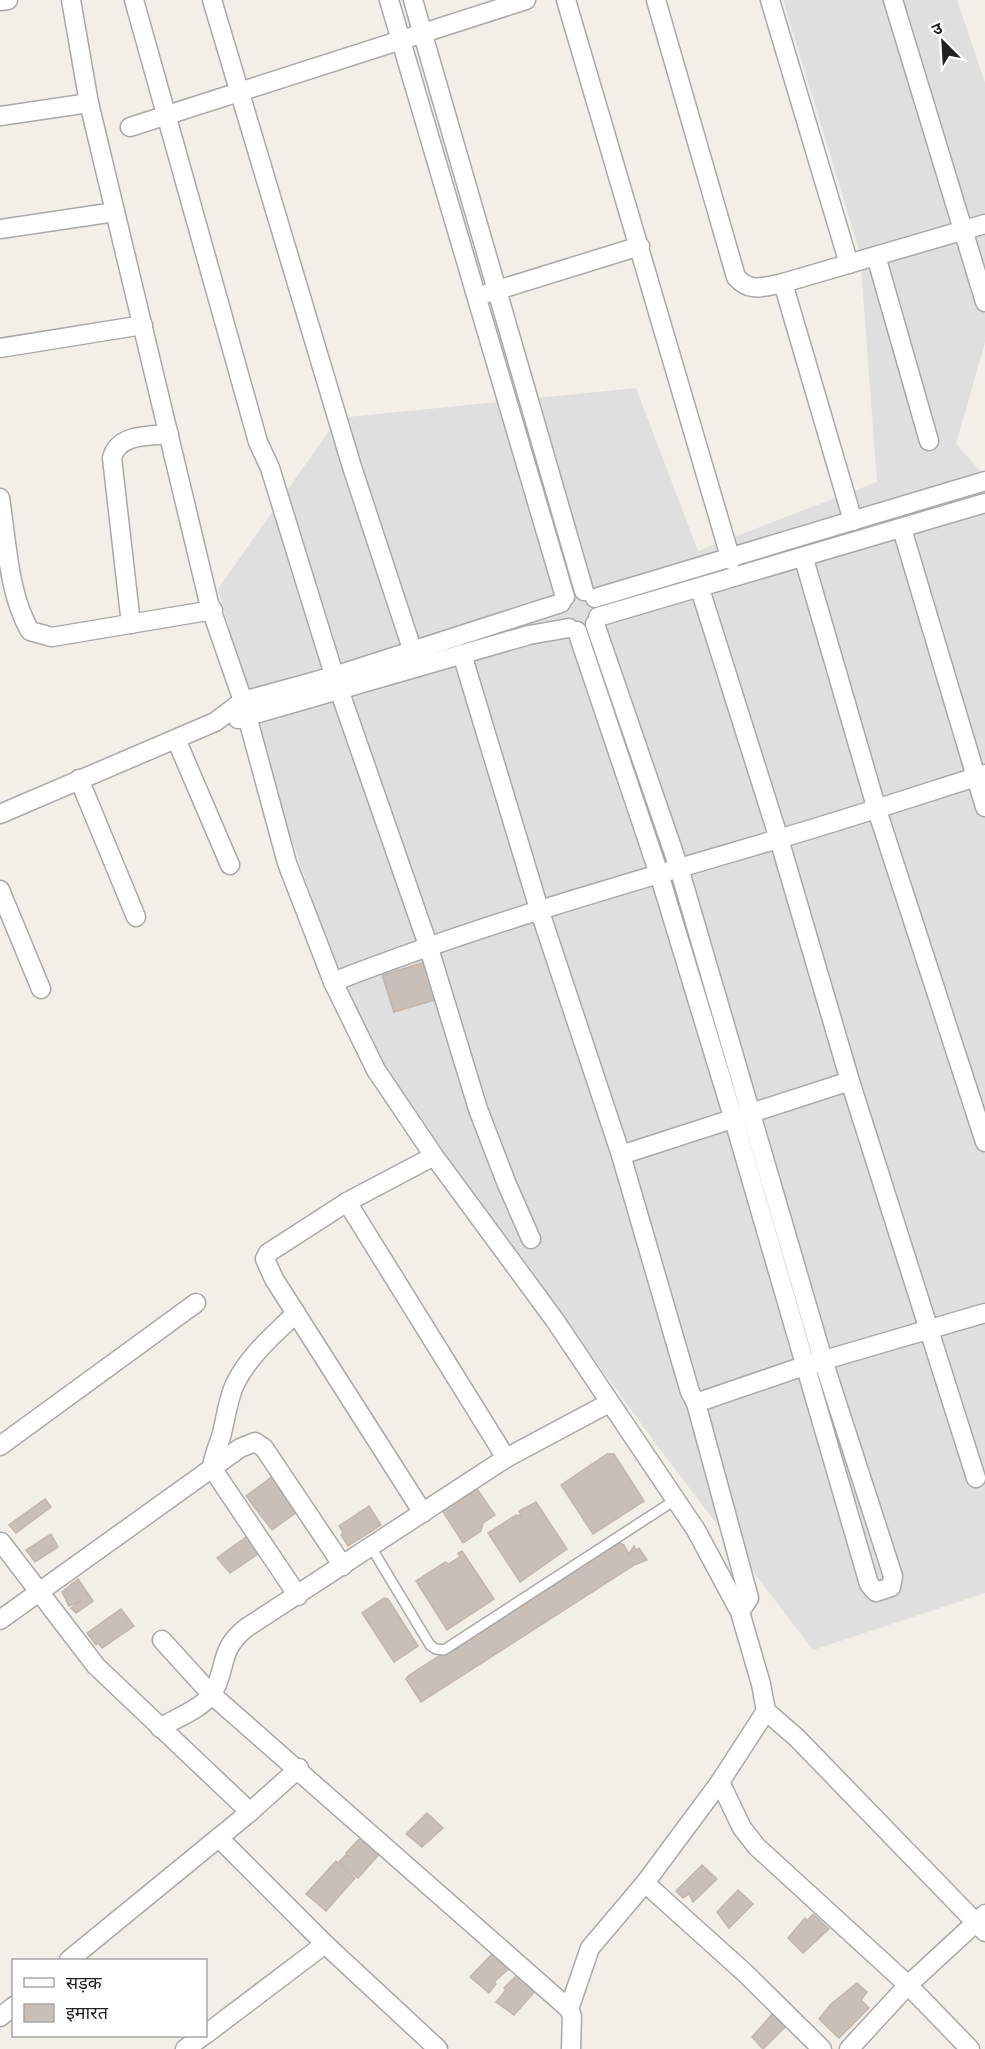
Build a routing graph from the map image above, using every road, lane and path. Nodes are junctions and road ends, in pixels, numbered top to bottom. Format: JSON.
{"nodes":[{"id":1,"x":8,"y":0,"type":"edge"},
{"id":2,"x":71,"y":0,"type":"edge"},
{"id":3,"x":134,"y":0,"type":"edge"},
{"id":4,"x":212,"y":0,"type":"edge"},
{"id":5,"x":389,"y":0,"type":"edge"},
{"id":6,"x":413,"y":0,"type":"edge"},
{"id":7,"x":526,"y":0,"type":"edge"},
{"id":8,"x":566,"y":0,"type":"edge"},
{"id":9,"x":656,"y":0,"type":"edge"},
{"id":10,"x":770,"y":0,"type":"edge"},
{"id":11,"x":893,"y":0,"type":"edge"},
{"id":12,"x":0,"y":1,"type":"edge"},
{"id":13,"x":424,"y":34,"type":"junction"},
{"id":14,"x":401,"y":40,"type":"junction"},
{"id":15,"x":238,"y":90,"type":"junction"},
{"id":16,"x":89,"y":103,"type":"junction"},
{"id":17,"x":166,"y":114,"type":"junction"},
{"id":18,"x":0,"y":116,"type":"edge"},
{"id":19,"x":130,"y":127,"type":"dead end"},
{"id":20,"x":115,"y":212,"type":"junction"},
{"id":21,"x":985,"y":224,"type":"edge"},
{"id":22,"x":0,"y":229,"type":"edge"},
{"id":23,"x":964,"y":231,"type":"junction"},
{"id":24,"x":640,"y":246,"type":"junction"},
{"id":25,"x":876,"y":256,"type":"junction"},
{"id":26,"x":849,"y":264,"type":"junction"},
{"id":27,"x":783,"y":283,"type":"junction"},
{"id":28,"x":498,"y":290,"type":"junction"},
{"id":29,"x":478,"y":297,"type":"junction"},
{"id":30,"x":985,"y":302,"type":"edge"},
{"id":31,"x":143,"y":325,"type":"junction"},
{"id":32,"x":0,"y":348,"type":"edge"},
{"id":33,"x":169,"y":434,"type":"junction"},
{"id":34,"x":929,"y":441,"type":"dead end"},
{"id":35,"x":985,"y":481,"type":"edge"},
{"id":36,"x":0,"y":498,"type":"edge"},
{"id":37,"x":985,"y":503,"type":"edge"},
{"id":38,"x":853,"y":521,"type":"junction"},
{"id":39,"x":902,"y":529,"type":"junction"},
{"id":40,"x":804,"y":559,"type":"junction"},
{"id":41,"x":731,"y":560,"type":"junction"},
{"id":42,"x":700,"y":589,"type":"junction"},
{"id":43,"x":590,"y":595,"type":"junction"},
{"id":44,"x":563,"y":600,"type":"junction"},
{"id":45,"x":213,"y":610,"type":"junction"},
{"id":46,"x":597,"y":621,"type":"junction"},
{"id":47,"x":131,"y":624,"type":"junction"},
{"id":48,"x":573,"y":629,"type":"junction"},
{"id":49,"x":462,"y":654,"type":"junction"},
{"id":50,"x":415,"y":659,"type":"junction"},
{"id":51,"x":338,"y":683,"type":"junction"},
{"id":52,"x":245,"y":709,"type":"junction"},
{"id":53,"x":176,"y":739,"type":"junction"},
{"id":54,"x":980,"y":775,"type":"edge"},
{"id":55,"x":79,"y":779,"type":"junction"},
{"id":56,"x":985,"y":807,"type":"edge"},
{"id":57,"x":877,"y":810,"type":"junction"},
{"id":58,"x":0,"y":814,"type":"edge"},
{"id":59,"x":779,"y":839,"type":"junction"},
{"id":60,"x":230,"y":864,"type":"dead end"},
{"id":61,"x":679,"y":868,"type":"junction"},
{"id":62,"x":659,"y":874,"type":"junction"},
{"id":63,"x":0,"y":890,"type":"edge"},
{"id":64,"x":538,"y":909,"type":"junction"},
{"id":65,"x":136,"y":917,"type":"dead end"},
{"id":66,"x":428,"y":945,"type":"junction"},
{"id":67,"x":333,"y":982,"type":"junction"},
{"id":68,"x":41,"y":989,"type":"dead end"},
{"id":69,"x":850,"y":1081,"type":"junction"},
{"id":70,"x":742,"y":1115,"type":"junction"},
{"id":71,"x":984,"y":1139,"type":"edge"},
{"id":72,"x":621,"y":1155,"type":"junction"},
{"id":73,"x":434,"y":1156,"type":"junction"},
{"id":74,"x":347,"y":1202,"type":"junction"},
{"id":75,"x":531,"y":1239,"type":"dead end"},
{"id":76,"x":196,"y":1303,"type":"dead end"},
{"id":77,"x":296,"y":1313,"type":"junction"},
{"id":78,"x":985,"y":1313,"type":"edge"},
{"id":79,"x":930,"y":1330,"type":"junction"},
{"id":80,"x":823,"y":1360,"type":"junction"},
{"id":81,"x":804,"y":1366,"type":"junction"},
{"id":82,"x":609,"y":1403,"type":"junction"},
{"id":83,"x":696,"y":1403,"type":"junction"},
{"id":84,"x":0,"y":1446,"type":"edge"},
{"id":85,"x":506,"y":1458,"type":"junction"},
{"id":86,"x":212,"y":1468,"type":"junction"},
{"id":87,"x":976,"y":1478,"type":"dead end"},
{"id":88,"x":675,"y":1500,"type":"junction"},
{"id":89,"x":423,"y":1513,"type":"junction"},
{"id":90,"x":1,"y":1542,"type":"edge"},
{"id":91,"x":371,"y":1547,"type":"junction"},
{"id":92,"x":343,"y":1566,"type":"junction"},
{"id":93,"x":39,"y":1592,"type":"junction"},
{"id":94,"x":298,"y":1596,"type":"junction"},
{"id":95,"x":740,"y":1612,"type":"junction"},
{"id":96,"x":0,"y":1620,"type":"edge"},
{"id":97,"x":162,"y":1640,"type":"dead end"},
{"id":98,"x":212,"y":1694,"type":"junction"},
{"id":99,"x":766,"y":1711,"type":"junction"},
{"id":100,"x":160,"y":1728,"type":"junction"},
{"id":101,"x":298,"y":1768,"type":"junction"},
{"id":102,"x":720,"y":1782,"type":"junction"},
{"id":103,"x":250,"y":1812,"type":"junction"},
{"id":104,"x":219,"y":1838,"type":"junction"},
{"id":105,"x":645,"y":1883,"type":"junction"},
{"id":106,"x":982,"y":1923,"type":"edge"},
{"id":107,"x":324,"y":1944,"type":"junction"},
{"id":108,"x":70,"y":1959,"type":"edge"},
{"id":109,"x":908,"y":1985,"type":"junction"},
{"id":110,"x":12,"y":2008,"type":"edge"},
{"id":111,"x":569,"y":2009,"type":"junction"},
{"id":112,"x":0,"y":2017,"type":"edge"},
{"id":113,"x":207,"y":2033,"type":"edge"},
{"id":114,"x":201,"y":2037,"type":"edge"},
{"id":115,"x":431,"y":2047,"type":"edge"},
{"id":116,"x":185,"y":2049,"type":"edge"},
{"id":117,"x":571,"y":2049,"type":"edge"},
{"id":118,"x":822,"y":2049,"type":"edge"},
{"id":119,"x":849,"y":2049,"type":"edge"},
{"id":120,"x":970,"y":2049,"type":"edge"}],
"edges":[{"from":1,"to":12,"type":"street"},
{"from":2,"to":16,"type":"street"},
{"from":3,"to":17,"type":"street"},
{"from":4,"to":15,"type":"street"},
{"from":5,"to":14,"type":"street"},
{"from":6,"to":13,"type":"street"},
{"from":7,"to":13,"type":"street"},
{"from":8,"to":24,"type":"street"},
{"from":9,"to":27,"type":"street"},
{"from":10,"to":26,"type":"street"},
{"from":11,"to":23,"type":"street"},
{"from":13,"to":14,"type":"street"},
{"from":13,"to":28,"type":"street"},
{"from":14,"to":15,"type":"street"},
{"from":14,"to":29,"type":"street"},
{"from":15,"to":17,"type":"street"},
{"from":15,"to":50,"type":"street"},
{"from":16,"to":18,"type":"street"},
{"from":16,"to":20,"type":"street"},
{"from":17,"to":19,"type":"street"},
{"from":17,"to":51,"type":"street"},
{"from":20,"to":22,"type":"street"},
{"from":20,"to":31,"type":"street"},
{"from":21,"to":23,"type":"street"},
{"from":23,"to":25,"type":"street"},
{"from":23,"to":30,"type":"street"},
{"from":24,"to":28,"type":"street"},
{"from":24,"to":41,"type":"street"},
{"from":25,"to":26,"type":"street"},
{"from":25,"to":34,"type":"street"},
{"from":26,"to":27,"type":"street"},
{"from":27,"to":38,"type":"street"},
{"from":28,"to":29,"type":"street"},
{"from":28,"to":43,"type":"street"},
{"from":29,"to":44,"type":"street"},
{"from":31,"to":32,"type":"street"},
{"from":31,"to":33,"type":"street"},
{"from":33,"to":45,"type":"street"},
{"from":33,"to":47,"type":"street"},
{"from":35,"to":38,"type":"street"},
{"from":36,"to":47,"type":"street"},
{"from":37,"to":39,"type":"street"},
{"from":38,"to":41,"type":"street"},
{"from":39,"to":40,"type":"street"},
{"from":39,"to":54,"type":"street"},
{"from":40,"to":42,"type":"street"},
{"from":40,"to":57,"type":"street"},
{"from":41,"to":43,"type":"street"},
{"from":42,"to":46,"type":"street"},
{"from":42,"to":59,"type":"street"},
{"from":43,"to":44,"type":"street"},
{"from":43,"to":46,"type":"street"},
{"from":44,"to":48,"type":"street"},
{"from":44,"to":50,"type":"street"},
{"from":45,"to":47,"type":"street"},
{"from":45,"to":52,"type":"street"},
{"from":46,"to":48,"type":"street"},
{"from":46,"to":61,"type":"street"},
{"from":48,"to":49,"type":"street"},
{"from":48,"to":62,"type":"street"},
{"from":49,"to":50,"type":"street"},
{"from":49,"to":64,"type":"street"},
{"from":50,"to":51,"type":"street"},
{"from":51,"to":52,"type":"street"},
{"from":51,"to":66,"type":"street"},
{"from":52,"to":53,"type":"street"},
{"from":52,"to":67,"type":"street"},
{"from":53,"to":55,"type":"street"},
{"from":53,"to":60,"type":"street"},
{"from":54,"to":56,"type":"street"},
{"from":54,"to":57,"type":"street"},
{"from":55,"to":58,"type":"street"},
{"from":55,"to":65,"type":"street"},
{"from":57,"to":59,"type":"street"},
{"from":57,"to":71,"type":"street"},
{"from":59,"to":61,"type":"street"},
{"from":59,"to":69,"type":"street"},
{"from":61,"to":62,"type":"street"},
{"from":61,"to":70,"type":"street"},
{"from":62,"to":64,"type":"street"},
{"from":62,"to":70,"type":"street"},
{"from":63,"to":68,"type":"street"},
{"from":64,"to":66,"type":"street"},
{"from":64,"to":72,"type":"street"},
{"from":66,"to":67,"type":"street"},
{"from":66,"to":75,"type":"street"},
{"from":67,"to":73,"type":"street"},
{"from":69,"to":70,"type":"street"},
{"from":69,"to":79,"type":"street"},
{"from":70,"to":72,"type":"street"},
{"from":70,"to":80,"type":"street"},
{"from":70,"to":81,"type":"street"},
{"from":72,"to":83,"type":"street"},
{"from":73,"to":74,"type":"street"},
{"from":73,"to":82,"type":"street"},
{"from":74,"to":77,"type":"street"},
{"from":74,"to":85,"type":"street"},
{"from":76,"to":84,"type":"street"},
{"from":77,"to":86,"type":"street"},
{"from":77,"to":89,"type":"street"},
{"from":78,"to":79,"type":"street"},
{"from":79,"to":80,"type":"street"},
{"from":79,"to":87,"type":"street"},
{"from":80,"to":81,"type":"street"},
{"from":80,"to":81,"type":"street"},
{"from":81,"to":83,"type":"street"},
{"from":82,"to":85,"type":"street"},
{"from":82,"to":88,"type":"street"},
{"from":83,"to":95,"type":"street"},
{"from":85,"to":89,"type":"street"},
{"from":86,"to":92,"type":"street"},
{"from":86,"to":93,"type":"street"},
{"from":86,"to":94,"type":"street"},
{"from":88,"to":91,"type":"lane"},
{"from":88,"to":95,"type":"street"},
{"from":89,"to":91,"type":"street"},
{"from":90,"to":93,"type":"street"},
{"from":91,"to":92,"type":"street"},
{"from":92,"to":94,"type":"street"},
{"from":93,"to":96,"type":"street"},
{"from":93,"to":100,"type":"street"},
{"from":94,"to":98,"type":"street"},
{"from":95,"to":99,"type":"street"},
{"from":97,"to":98,"type":"street"},
{"from":98,"to":100,"type":"street"},
{"from":98,"to":101,"type":"street"},
{"from":99,"to":102,"type":"street"},
{"from":99,"to":106,"type":"street"},
{"from":100,"to":103,"type":"street"},
{"from":101,"to":103,"type":"street"},
{"from":101,"to":111,"type":"street"},
{"from":102,"to":105,"type":"street"},
{"from":102,"to":109,"type":"street"},
{"from":103,"to":104,"type":"street"},
{"from":104,"to":107,"type":"street"},
{"from":104,"to":108,"type":"street"},
{"from":105,"to":111,"type":"street"},
{"from":105,"to":118,"type":"street"},
{"from":106,"to":109,"type":"street"},
{"from":107,"to":113,"type":"street"},
{"from":107,"to":115,"type":"street"},
{"from":109,"to":119,"type":"street"},
{"from":109,"to":120,"type":"street"},
{"from":110,"to":112,"type":"street"},
{"from":111,"to":117,"type":"street"},
{"from":114,"to":116,"type":"street"}]}
